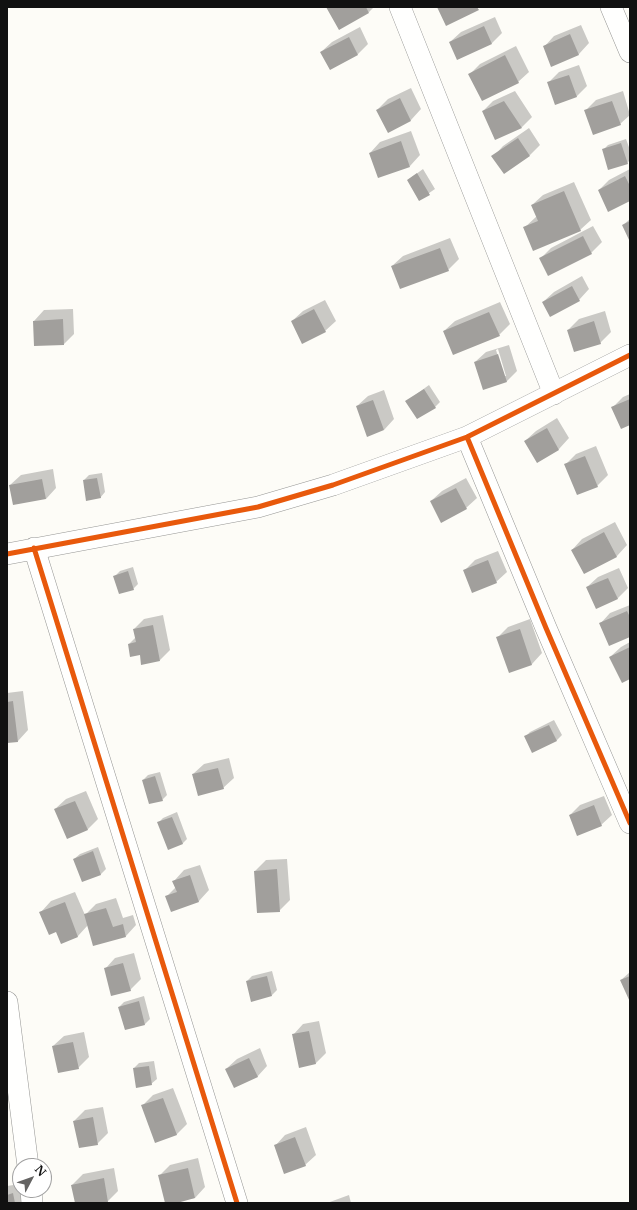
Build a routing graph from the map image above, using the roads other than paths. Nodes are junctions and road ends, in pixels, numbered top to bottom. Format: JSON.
{"nodes":[{"id":1,"x":400,"y":7,"type":"edge"},
{"id":2,"x":611,"y":7,"type":"edge"},
{"id":3,"x":630,"y":52,"type":"edge"},
{"id":4,"x":630,"y":355,"type":"edge"},
{"id":5,"x":554,"y":394,"type":"junction"},
{"id":6,"x":467,"y":437,"type":"junction"},
{"id":7,"x":34,"y":548,"type":"junction"},
{"id":8,"x":7,"y":554,"type":"edge"},
{"id":9,"x":630,"y":822,"type":"edge"},
{"id":10,"x":7,"y":1002,"type":"edge"},
{"id":11,"x":27,"y":1158,"type":"edge"},
{"id":12,"x":237,"y":1203,"type":"edge"}],
"edges":[{"from":1,"to":5,"type":"street"},
{"from":2,"to":3,"type":"street"},
{"from":4,"to":5,"type":"street"},
{"from":5,"to":6,"type":"street"},
{"from":6,"to":7,"type":"street"},
{"from":6,"to":9,"type":"street"},
{"from":7,"to":8,"type":"street"},
{"from":7,"to":12,"type":"street"},
{"from":10,"to":11,"type":"street"}]}
